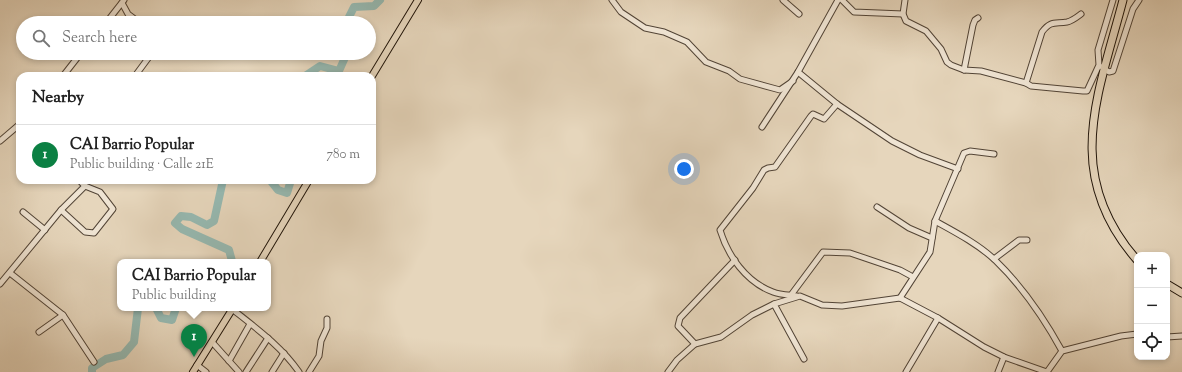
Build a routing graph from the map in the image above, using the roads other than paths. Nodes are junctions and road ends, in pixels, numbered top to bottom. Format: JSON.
{"nodes":[{"id":1,"x":418,"y":0,"type":"edge"},
{"id":2,"x":612,"y":0,"type":"edge"},
{"id":3,"x":784,"y":0,"type":"edge"},
{"id":4,"x":838,"y":0,"type":"edge"},
{"id":5,"x":842,"y":0,"type":"edge"},
{"id":6,"x":906,"y":0,"type":"edge"},
{"id":7,"x":1113,"y":0,"type":"edge"},
{"id":8,"x":1123,"y":0,"type":"edge"},
{"id":9,"x":1139,"y":0,"type":"edge"},
{"id":10,"x":123,"y":1,"type":"edge"},
{"id":11,"x":799,"y":14,"type":"dead end"},
{"id":12,"x":903,"y":14,"type":"junction"},
{"id":13,"x":1081,"y":14,"type":"dead end"},
{"id":14,"x":111,"y":16,"type":"edge"},
{"id":15,"x":131,"y":16,"type":"edge"},
{"id":16,"x":978,"y":18,"type":"dead end"},
{"id":17,"x":76,"y":60,"type":"edge"},
{"id":18,"x":147,"y":60,"type":"edge"},
{"id":19,"x":1099,"y":65,"type":"junction"},
{"id":20,"x":964,"y":70,"type":"junction"},
{"id":21,"x":1105,"y":70,"type":"junction"},
{"id":22,"x":66,"y":72,"type":"edge"},
{"id":23,"x":138,"y":72,"type":"edge"},
{"id":24,"x":374,"y":72,"type":"edge"},
{"id":25,"x":798,"y":72,"type":"junction"},
{"id":26,"x":793,"y":81,"type":"junction"},
{"id":27,"x":1026,"y":83,"type":"junction"},
{"id":28,"x":837,"y":104,"type":"junction"},
{"id":29,"x":16,"y":127,"type":"edge"},
{"id":30,"x":762,"y":127,"type":"dead end"},
{"id":31,"x":0,"y":140,"type":"edge"},
{"id":32,"x":994,"y":154,"type":"dead end"},
{"id":33,"x":958,"y":169,"type":"junction"},
{"id":34,"x":84,"y":184,"type":"edge"},
{"id":35,"x":307,"y":184,"type":"edge"},
{"id":36,"x":86,"y":186,"type":"junction"},
{"id":37,"x":877,"y":207,"type":"dead end"},
{"id":38,"x":61,"y":210,"type":"junction"},
{"id":39,"x":23,"y":212,"type":"dead end"},
{"id":40,"x":935,"y":221,"type":"junction"},
{"id":41,"x":45,"y":230,"type":"junction"},
{"id":42,"x":932,"y":238,"type":"junction"},
{"id":43,"x":1027,"y":240,"type":"dead end"},
{"id":44,"x":1134,"y":256,"type":"edge"},
{"id":45,"x":262,"y":259,"type":"edge"},
{"id":46,"x":994,"y":259,"type":"junction"},
{"id":47,"x":735,"y":260,"type":"junction"},
{"id":48,"x":10,"y":273,"type":"junction"},
{"id":49,"x":913,"y":277,"type":"junction"},
{"id":50,"x":0,"y":284,"type":"edge"},
{"id":51,"x":1170,"y":286,"type":"edge"},
{"id":52,"x":1182,"y":293,"type":"edge"},
{"id":53,"x":791,"y":295,"type":"junction"},
{"id":54,"x":800,"y":296,"type":"junction"},
{"id":55,"x":900,"y":298,"type":"junction"},
{"id":56,"x":774,"y":304,"type":"junction"},
{"id":57,"x":230,"y":311,"type":"edge"},
{"id":58,"x":235,"y":311,"type":"edge"},
{"id":59,"x":63,"y":315,"type":"junction"},
{"id":60,"x":938,"y":318,"type":"junction"},
{"id":61,"x":327,"y":319,"type":"dead end"},
{"id":62,"x":250,"y":324,"type":"junction"},
{"id":63,"x":38,"y":332,"type":"dead end"},
{"id":64,"x":1134,"y":334,"type":"edge"},
{"id":65,"x":1182,"y":336,"type":"edge"},
{"id":66,"x":1170,"y":337,"type":"edge"},
{"id":67,"x":268,"y":338,"type":"junction"},
{"id":68,"x":212,"y":342,"type":"junction"},
{"id":69,"x":695,"y":344,"type":"junction"},
{"id":70,"x":1062,"y":352,"type":"junction"},
{"id":71,"x":284,"y":353,"type":"junction"},
{"id":72,"x":1004,"y":357,"type":"junction"},
{"id":73,"x":804,"y":359,"type":"dead end"},
{"id":74,"x":229,"y":361,"type":"junction"},
{"id":75,"x":94,"y":362,"type":"dead end"},
{"id":76,"x":197,"y":365,"type":"junction"},
{"id":77,"x":671,"y":371,"type":"edge"},
{"id":78,"x":193,"y":372,"type":"edge"},
{"id":79,"x":206,"y":372,"type":"edge"},
{"id":80,"x":239,"y":372,"type":"edge"},
{"id":81,"x":246,"y":372,"type":"edge"},
{"id":82,"x":272,"y":372,"type":"edge"},
{"id":83,"x":299,"y":372,"type":"edge"},
{"id":84,"x":309,"y":372,"type":"edge"},
{"id":85,"x":906,"y":372,"type":"edge"},
{"id":86,"x":998,"y":372,"type":"edge"},
{"id":87,"x":1047,"y":372,"type":"edge"}],
"edges":[{"from":1,"to":24,"type":"main road"},
{"from":2,"to":26,"type":"street"},
{"from":3,"to":11,"type":"street"},
{"from":4,"to":25,"type":"street"},
{"from":5,"to":12,"type":"street"},
{"from":6,"to":12,"type":"street"},
{"from":7,"to":19,"type":"street"},
{"from":8,"to":21,"type":"highway"},
{"from":9,"to":21,"type":"street"},
{"from":10,"to":14,"type":"street"},
{"from":10,"to":15,"type":"street"},
{"from":12,"to":20,"type":"street"},
{"from":13,"to":27,"type":"street"},
{"from":16,"to":20,"type":"street"},
{"from":17,"to":22,"type":"street"},
{"from":18,"to":23,"type":"street"},
{"from":19,"to":21,"type":"street"},
{"from":19,"to":27,"type":"street"},
{"from":20,"to":27,"type":"street"},
{"from":21,"to":44,"type":"highway"},
{"from":25,"to":26,"type":"street"},
{"from":25,"to":28,"type":"street"},
{"from":26,"to":30,"type":"street"},
{"from":28,"to":33,"type":"street"},
{"from":28,"to":47,"type":"street"},
{"from":29,"to":31,"type":"street"},
{"from":32,"to":33,"type":"street"},
{"from":33,"to":40,"type":"street"},
{"from":34,"to":36,"type":"street"},
{"from":35,"to":45,"type":"main road"},
{"from":36,"to":38,"type":"street"},
{"from":36,"to":38,"type":"street"},
{"from":37,"to":42,"type":"street"},
{"from":38,"to":41,"type":"street"},
{"from":39,"to":41,"type":"street"},
{"from":40,"to":42,"type":"street"},
{"from":40,"to":46,"type":"street"},
{"from":41,"to":48,"type":"street"},
{"from":42,"to":49,"type":"street"},
{"from":43,"to":46,"type":"street"},
{"from":46,"to":70,"type":"street"},
{"from":47,"to":53,"type":"street"},
{"from":47,"to":69,"type":"street"},
{"from":48,"to":50,"type":"street"},
{"from":48,"to":59,"type":"street"},
{"from":49,"to":53,"type":"street"},
{"from":49,"to":55,"type":"street"},
{"from":51,"to":52,"type":"highway"},
{"from":53,"to":54,"type":"street"},
{"from":54,"to":55,"type":"street"},
{"from":54,"to":56,"type":"street"},
{"from":55,"to":60,"type":"street"},
{"from":56,"to":69,"type":"street"},
{"from":56,"to":73,"type":"street"},
{"from":57,"to":68,"type":"main road"},
{"from":58,"to":62,"type":"street"},
{"from":59,"to":63,"type":"street"},
{"from":59,"to":75,"type":"street"},
{"from":60,"to":72,"type":"street"},
{"from":60,"to":85,"type":"street"},
{"from":61,"to":84,"type":"street"},
{"from":62,"to":67,"type":"street"},
{"from":62,"to":74,"type":"street"},
{"from":64,"to":70,"type":"street"},
{"from":65,"to":66,"type":"street"},
{"from":67,"to":71,"type":"street"},
{"from":67,"to":81,"type":"street"},
{"from":68,"to":74,"type":"street"},
{"from":68,"to":76,"type":"main road"},
{"from":69,"to":77,"type":"street"},
{"from":70,"to":87,"type":"street"},
{"from":71,"to":82,"type":"street"},
{"from":71,"to":83,"type":"street"},
{"from":72,"to":86,"type":"street"},
{"from":72,"to":87,"type":"street"},
{"from":74,"to":80,"type":"street"},
{"from":76,"to":78,"type":"main road"},
{"from":76,"to":79,"type":"street"}]}
